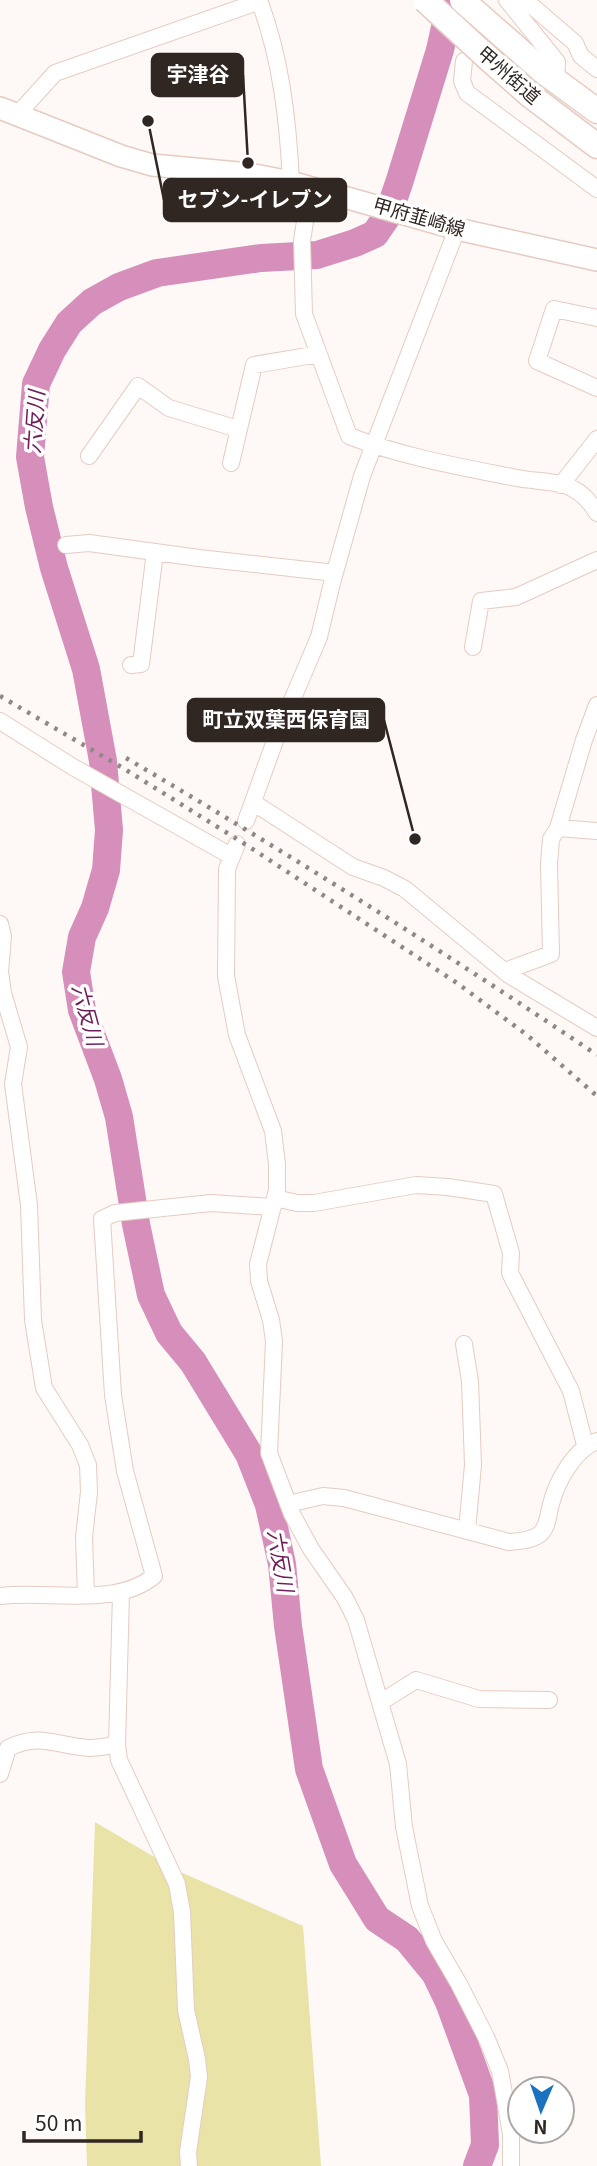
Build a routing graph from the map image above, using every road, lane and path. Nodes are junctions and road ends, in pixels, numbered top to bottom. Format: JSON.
{"nodes":[{"id":1,"x":260,"y":0,"type":"edge"},
{"id":2,"x":425,"y":0,"type":"edge"},
{"id":3,"x":462,"y":0,"type":"edge"},
{"id":4,"x":507,"y":0,"type":"edge"},
{"id":5,"x":525,"y":0,"type":"edge"},
{"id":6,"x":464,"y":61,"type":"dead end"},
{"id":7,"x":597,"y":69,"type":"edge"},
{"id":8,"x":556,"y":81,"type":"junction"},
{"id":9,"x":597,"y":111,"type":"edge"},
{"id":10,"x":9,"y":112,"type":"edge"},
{"id":11,"x":597,"y":146,"type":"edge"},
{"id":12,"x":291,"y":182,"type":"junction"},
{"id":13,"x":314,"y":187,"type":"junction"},
{"id":14,"x":597,"y":189,"type":"edge"},
{"id":15,"x":457,"y":229,"type":"junction"},
{"id":16,"x":597,"y":260,"type":"edge"},
{"id":17,"x":597,"y":318,"type":"edge"},
{"id":18,"x":319,"y":354,"type":"junction"},
{"id":19,"x":597,"y":388,"type":"edge"},
{"id":20,"x":238,"y":429,"type":"junction"},
{"id":21,"x":597,"y":439,"type":"edge"},
{"id":22,"x":374,"y":446,"type":"junction"},
{"id":23,"x":89,"y":456,"type":"dead end"},
{"id":24,"x":231,"y":463,"type":"dead end"},
{"id":25,"x":561,"y":485,"type":"junction"},
{"id":26,"x":597,"y":513,"type":"edge"},
{"id":27,"x":66,"y":545,"type":"dead end"},
{"id":28,"x":155,"y":552,"type":"junction"},
{"id":29,"x":597,"y":560,"type":"edge"},
{"id":30,"x":334,"y":573,"type":"junction"},
{"id":31,"x":473,"y":647,"type":"dead end"},
{"id":32,"x":131,"y":666,"type":"dead end"},
{"id":33,"x":597,"y":705,"type":"edge"},
{"id":34,"x":0,"y":722,"type":"edge"},
{"id":35,"x":254,"y":803,"type":"junction"},
{"id":36,"x":246,"y":821,"type":"dead end"},
{"id":37,"x":558,"y":828,"type":"junction"},
{"id":38,"x":597,"y":831,"type":"edge"},
{"id":39,"x":0,"y":924,"type":"edge"},
{"id":40,"x":505,"y":971,"type":"junction"},
{"id":41,"x":597,"y":1028,"type":"edge"},
{"id":42,"x":274,"y":1202,"type":"junction"},
{"id":43,"x":464,"y":1343,"type":"dead end"},
{"id":44,"x":591,"y":1443,"type":"edge"},
{"id":45,"x":288,"y":1504,"type":"junction"},
{"id":46,"x":467,"y":1531,"type":"junction"},
{"id":47,"x":121,"y":1593,"type":"junction"},
{"id":48,"x":86,"y":1595,"type":"junction"},
{"id":49,"x":0,"y":1596,"type":"edge"},
{"id":50,"x":549,"y":1700,"type":"dead end"},
{"id":51,"x":381,"y":1702,"type":"junction"},
{"id":52,"x":117,"y":1745,"type":"junction"},
{"id":53,"x":0,"y":1774,"type":"edge"},
{"id":54,"x":514,"y":2164,"type":"edge"},
{"id":55,"x":190,"y":2166,"type":"edge"}],
"edges":[{"from":1,"to":10,"type":"street"},
{"from":1,"to":12,"type":"street"},
{"from":2,"to":11,"type":"highway","name":"甲州街道","bridge":true},
{"from":3,"to":8,"type":"highway","name":"甲州街道","bridge":true},
{"from":4,"to":8,"type":"street"},
{"from":5,"to":7,"type":"street"},
{"from":6,"to":14,"type":"street"},
{"from":8,"to":9,"type":"highway","name":"甲州街道"},
{"from":10,"to":12,"type":"main road","name":"甲府韮崎線"},
{"from":12,"to":13,"type":"main road","name":"甲府韮崎線"},
{"from":13,"to":15,"type":"main road","name":"甲府韮崎線"},
{"from":13,"to":18,"type":"street"},
{"from":15,"to":16,"type":"main road","name":"甲府韮崎線"},
{"from":15,"to":22,"type":"street"},
{"from":17,"to":19,"type":"street"},
{"from":18,"to":20,"type":"street"},
{"from":18,"to":22,"type":"street"},
{"from":20,"to":23,"type":"street"},
{"from":20,"to":24,"type":"street"},
{"from":21,"to":25,"type":"street"},
{"from":22,"to":25,"type":"street"},
{"from":22,"to":30,"type":"street"},
{"from":25,"to":26,"type":"street"},
{"from":27,"to":28,"type":"street"},
{"from":28,"to":30,"type":"street"},
{"from":28,"to":32,"type":"street"},
{"from":29,"to":31,"type":"street"},
{"from":30,"to":35,"type":"street"},
{"from":33,"to":37,"type":"street"},
{"from":34,"to":42,"type":"street"},
{"from":35,"to":36,"type":"street"},
{"from":35,"to":40,"type":"street"},
{"from":37,"to":38,"type":"street"},
{"from":37,"to":40,"type":"street"},
{"from":39,"to":48,"type":"street"},
{"from":40,"to":41,"type":"street"},
{"from":42,"to":44,"type":"street"},
{"from":42,"to":45,"type":"street"},
{"from":42,"to":47,"type":"street"},
{"from":43,"to":46,"type":"street"},
{"from":44,"to":46,"type":"street"},
{"from":45,"to":46,"type":"street"},
{"from":45,"to":51,"type":"street"},
{"from":47,"to":48,"type":"street"},
{"from":47,"to":52,"type":"street"},
{"from":48,"to":49,"type":"street"},
{"from":50,"to":51,"type":"street"},
{"from":51,"to":54,"type":"street"},
{"from":52,"to":53,"type":"street"},
{"from":52,"to":55,"type":"street"}]}
